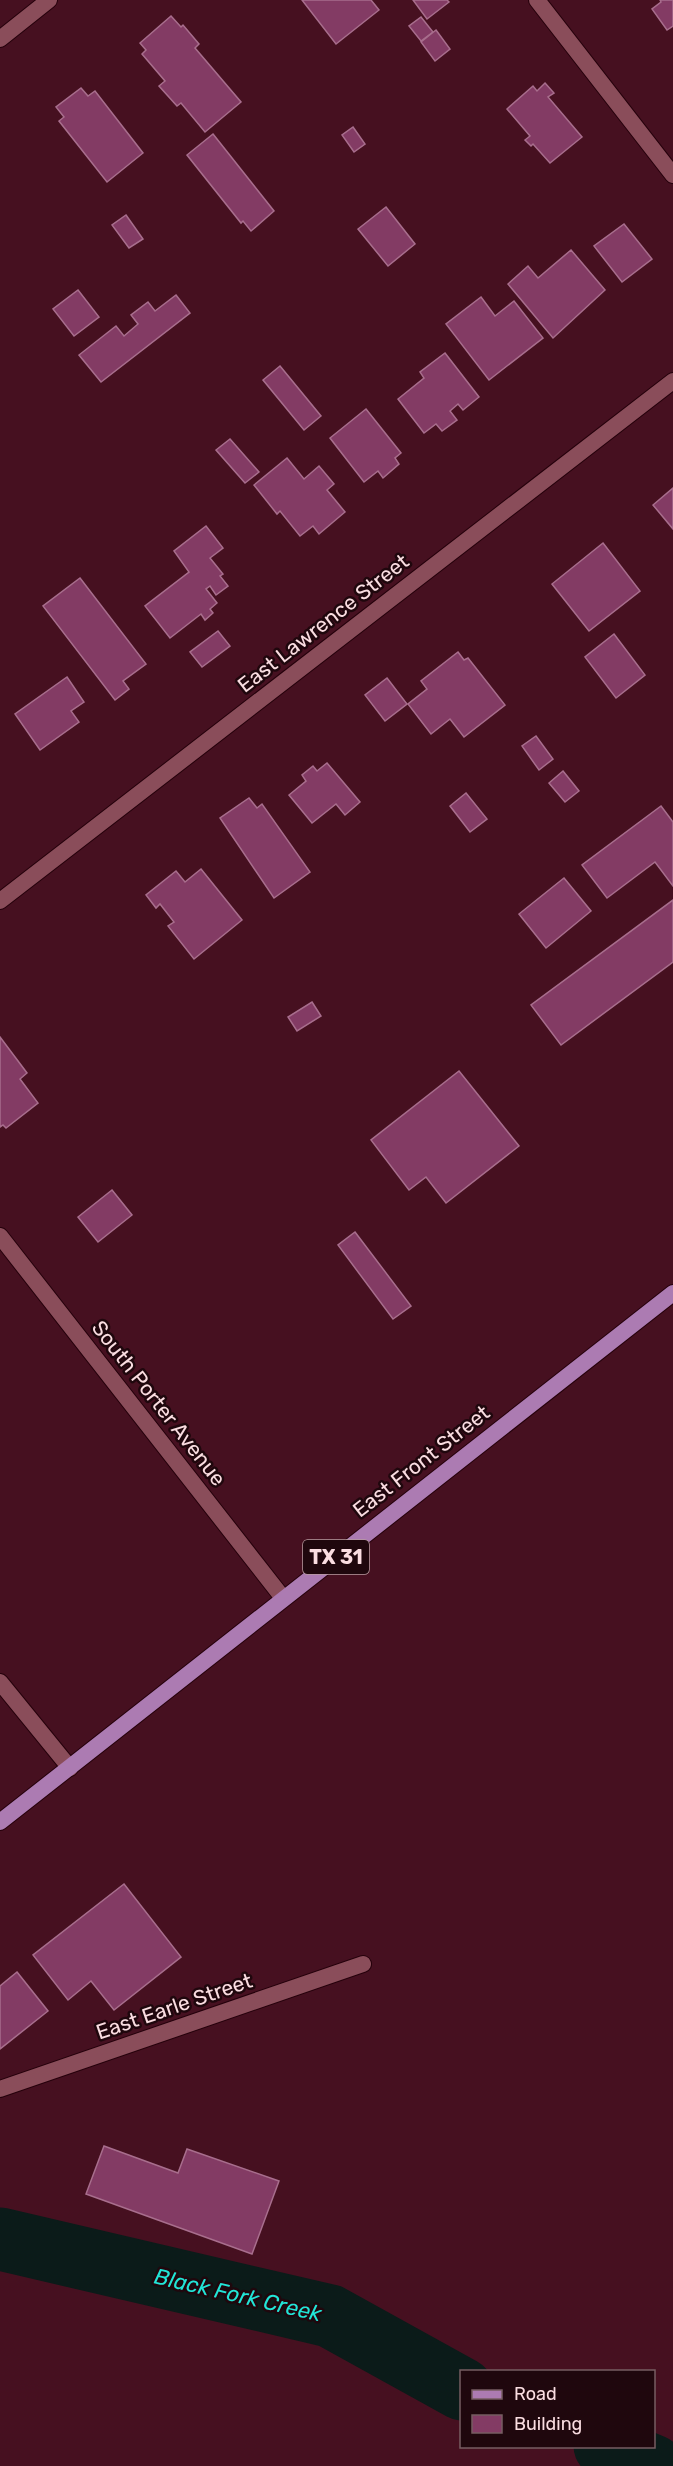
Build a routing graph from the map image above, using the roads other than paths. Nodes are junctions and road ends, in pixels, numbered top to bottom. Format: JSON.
{"nodes":[{"id":1,"x":49,"y":0,"type":"edge"},
{"id":2,"x":537,"y":0,"type":"edge"},
{"id":3,"x":0,"y":39,"type":"edge"},
{"id":4,"x":673,"y":175,"type":"edge"},
{"id":5,"x":673,"y":381,"type":"edge"},
{"id":6,"x":0,"y":901,"type":"edge"},
{"id":7,"x":0,"y":1236,"type":"edge"},
{"id":8,"x":673,"y":1293,"type":"edge"},
{"id":9,"x":283,"y":1598,"type":"junction"},
{"id":10,"x":0,"y":1682,"type":"edge"},
{"id":11,"x":70,"y":1767,"type":"junction"},
{"id":12,"x":0,"y":1821,"type":"edge"},
{"id":13,"x":363,"y":1964,"type":"dead end"},
{"id":14,"x":0,"y":2089,"type":"edge"}],
"edges":[{"from":1,"to":3,"type":"street"},
{"from":2,"to":4,"type":"street"},
{"from":5,"to":6,"type":"street","name":"East Lawrence Street"},
{"from":7,"to":9,"type":"street","name":"South Porter Avenue"},
{"from":8,"to":9,"type":"main road","name":"East Front Street","number":"TX 31"},
{"from":9,"to":11,"type":"main road","name":"East Front Street","number":"TX 31"},
{"from":10,"to":11,"type":"street"},
{"from":11,"to":12,"type":"main road","name":"East Front Street","number":"TX 31"},
{"from":13,"to":14,"type":"street","name":"East Earle Street"}]}
